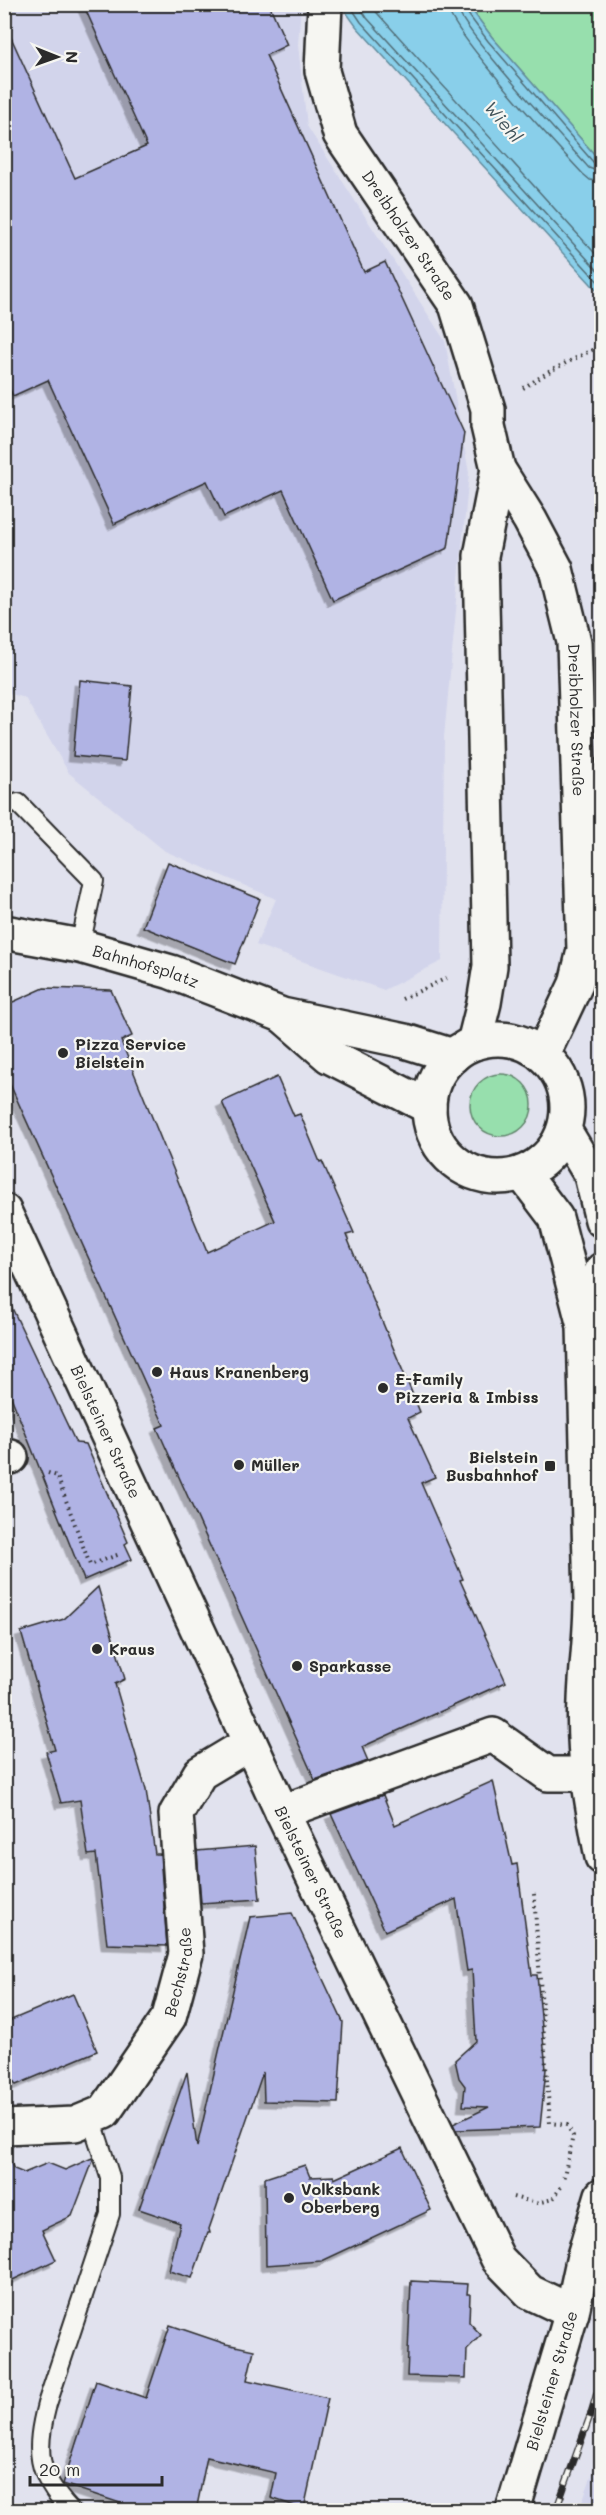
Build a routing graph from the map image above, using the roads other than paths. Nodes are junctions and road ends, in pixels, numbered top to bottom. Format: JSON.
{"nodes":[{"id":1,"x":325,"y":4,"type":"edge"},
{"id":2,"x":498,"y":469,"type":"junction"},
{"id":3,"x":18,"y":803,"type":"dead end"},
{"id":4,"x":4,"y":932,"type":"edge"},
{"id":5,"x":80,"y":946,"type":"junction"},
{"id":6,"x":282,"y":1015,"type":"junction"},
{"id":7,"x":463,"y":1050,"type":"junction"},
{"id":8,"x":543,"y":1054,"type":"junction"},
{"id":9,"x":429,"y":1107,"type":"junction"},
{"id":10,"x":564,"y":1130,"type":"junction"},
{"id":11,"x":522,"y":1173,"type":"junction"},
{"id":12,"x":4,"y":1211,"type":"edge"},
{"id":13,"x":602,"y":1220,"type":"edge"},
{"id":14,"x":602,"y":1270,"type":"edge"},
{"id":15,"x":584,"y":1326,"type":"junction"},
{"id":16,"x":250,"y":1743,"type":"junction"},
{"id":17,"x":586,"y":1774,"type":"junction"},
{"id":18,"x":282,"y":1812,"type":"junction"},
{"id":19,"x":602,"y":1857,"type":"edge"},
{"id":20,"x":91,"y":2118,"type":"junction"},
{"id":21,"x":4,"y":2127,"type":"edge"},
{"id":22,"x":602,"y":2195,"type":"edge"},
{"id":23,"x":572,"y":2312,"type":"junction"},
{"id":24,"x":70,"y":2511,"type":"edge"},
{"id":25,"x":513,"y":2511,"type":"edge"}],
"edges":[{"from":1,"to":2,"type":"street","name":"Dreibholzer Straße"},
{"from":2,"to":7,"type":"street","name":"Dreibholzer Straße"},
{"from":2,"to":8,"type":"street","name":"Dreibholzer Straße"},
{"from":3,"to":5,"type":"lane"},
{"from":4,"to":5,"type":"street","name":"Bahnhofsplatz"},
{"from":5,"to":6,"type":"street","name":"Bahnhofsplatz"},
{"from":6,"to":7,"type":"street","name":"Bahnhofsplatz"},
{"from":6,"to":9,"type":"street","name":"Bahnhofsplatz"},
{"from":7,"to":8,"type":"street"},
{"from":7,"to":9,"type":"street"},
{"from":8,"to":10,"type":"street"},
{"from":9,"to":11,"type":"street"},
{"from":10,"to":11,"type":"street"},
{"from":10,"to":13,"type":"street"},
{"from":11,"to":15,"type":"street"},
{"from":12,"to":16,"type":"street","name":"Bielsteiner Straße"},
{"from":14,"to":15,"type":"street"},
{"from":15,"to":17,"type":"street"},
{"from":16,"to":18,"type":"street","name":"Bielsteiner Straße"},
{"from":16,"to":20,"type":"street","name":"Bechstraße"},
{"from":17,"to":18,"type":"street"},
{"from":17,"to":19,"type":"street"},
{"from":18,"to":23,"type":"street","name":"Bielsteiner Straße"},
{"from":20,"to":21,"type":"street","name":"Bechstraße"},
{"from":20,"to":24,"type":"lane"},
{"from":22,"to":23,"type":"street"},
{"from":23,"to":25,"type":"street","name":"Bielsteiner Straße"}]}
